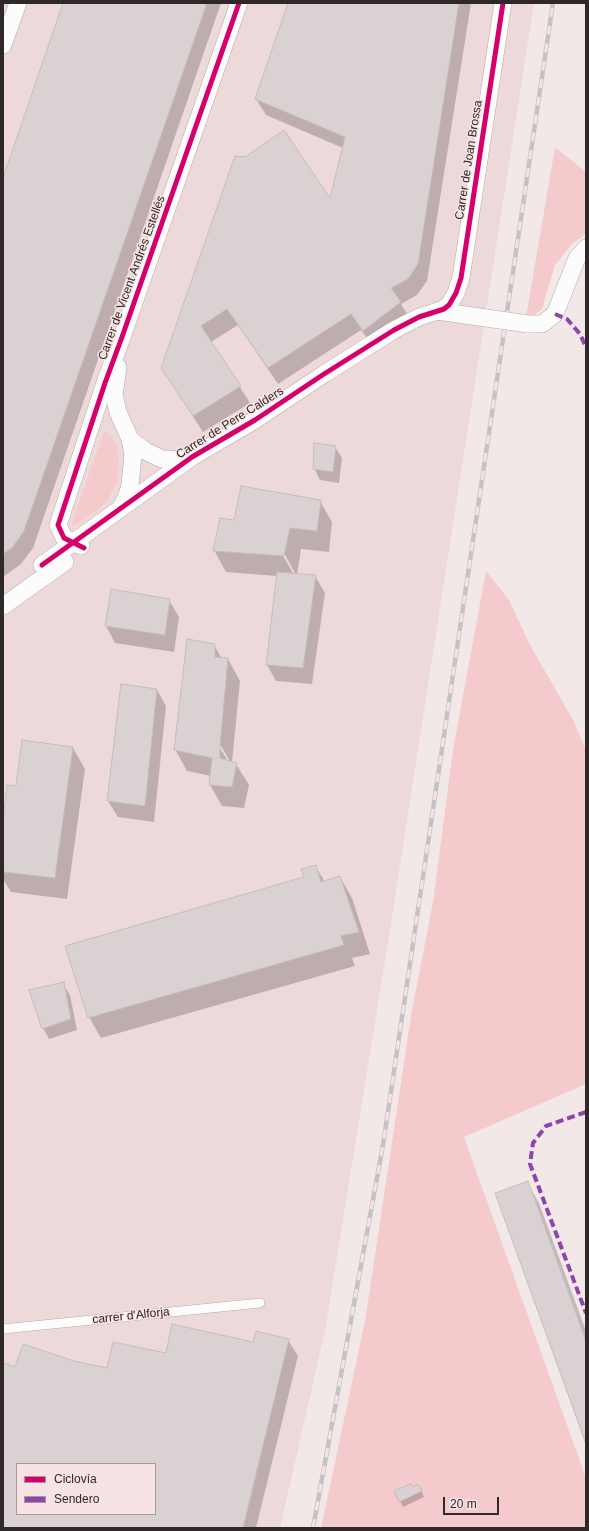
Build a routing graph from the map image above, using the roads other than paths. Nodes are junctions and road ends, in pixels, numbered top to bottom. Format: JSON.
{"nodes":[{"id":1,"x":18,"y":3,"type":"edge"},
{"id":2,"x":239,"y":3,"type":"edge"},
{"id":3,"x":503,"y":3,"type":"edge"},
{"id":4,"x":3,"y":45,"type":"edge"},
{"id":5,"x":586,"y":248,"type":"edge"},
{"id":6,"x":437,"y":311,"type":"junction"},
{"id":7,"x":122,"y":337,"type":"junction"},
{"id":8,"x":255,"y":420,"type":"junction"},
{"id":9,"x":130,"y":439,"type":"junction"},
{"id":10,"x":192,"y":457,"type":"junction"},
{"id":11,"x":120,"y":508,"type":"junction"},
{"id":12,"x":58,"y":525,"type":"junction"},
{"id":13,"x":83,"y":544,"type":"junction"},
{"id":14,"x":42,"y":565,"type":"junction"},
{"id":15,"x":3,"y":592,"type":"edge"},
{"id":16,"x":3,"y":606,"type":"edge"},
{"id":17,"x":260,"y":1303,"type":"dead end"},
{"id":18,"x":3,"y":1329,"type":"edge"}],
"edges":[{"from":1,"to":4,"type":"street"},
{"from":2,"to":7,"type":"street","name":"Carrer de Vicent Andrés Estellés"},
{"from":3,"to":6,"type":"street","name":"Carrer de Joan Brossa"},
{"from":5,"to":6,"type":"street","bridge":true},
{"from":6,"to":8,"type":"street","name":"Carrer de Pere Calders"},
{"from":7,"to":9,"type":"street","name":"Carrer de Vicent Andrés Estellés"},
{"from":7,"to":12,"type":"street","name":"Carrer de Vicent Andrés Estellés"},
{"from":8,"to":10,"type":"street","name":"Carrer de Pere Calders"},
{"from":8,"to":13,"type":"street","name":"Carrer de Pere Calders"},
{"from":9,"to":10,"type":"street","name":"Carrer de Pere Calders"},
{"from":9,"to":11,"type":"street","name":"Carrer de Vicent Andrés Estellés"},
{"from":10,"to":11,"type":"street","name":"Carrer de Pere Calders"},
{"from":11,"to":13,"type":"street","name":"Carrer de Pere Calders"},
{"from":12,"to":13,"type":"street"},
{"from":12,"to":14,"type":"street"},
{"from":13,"to":14,"type":"street","name":"Carrer de Pere Calders"},
{"from":13,"to":16,"type":"street","name":"Carrer de Pere Calders"},
{"from":14,"to":15,"type":"street","name":"Carrer de Pere Calders"},
{"from":17,"to":18,"type":"lane","name":"carrer d'Alforja"}]}
